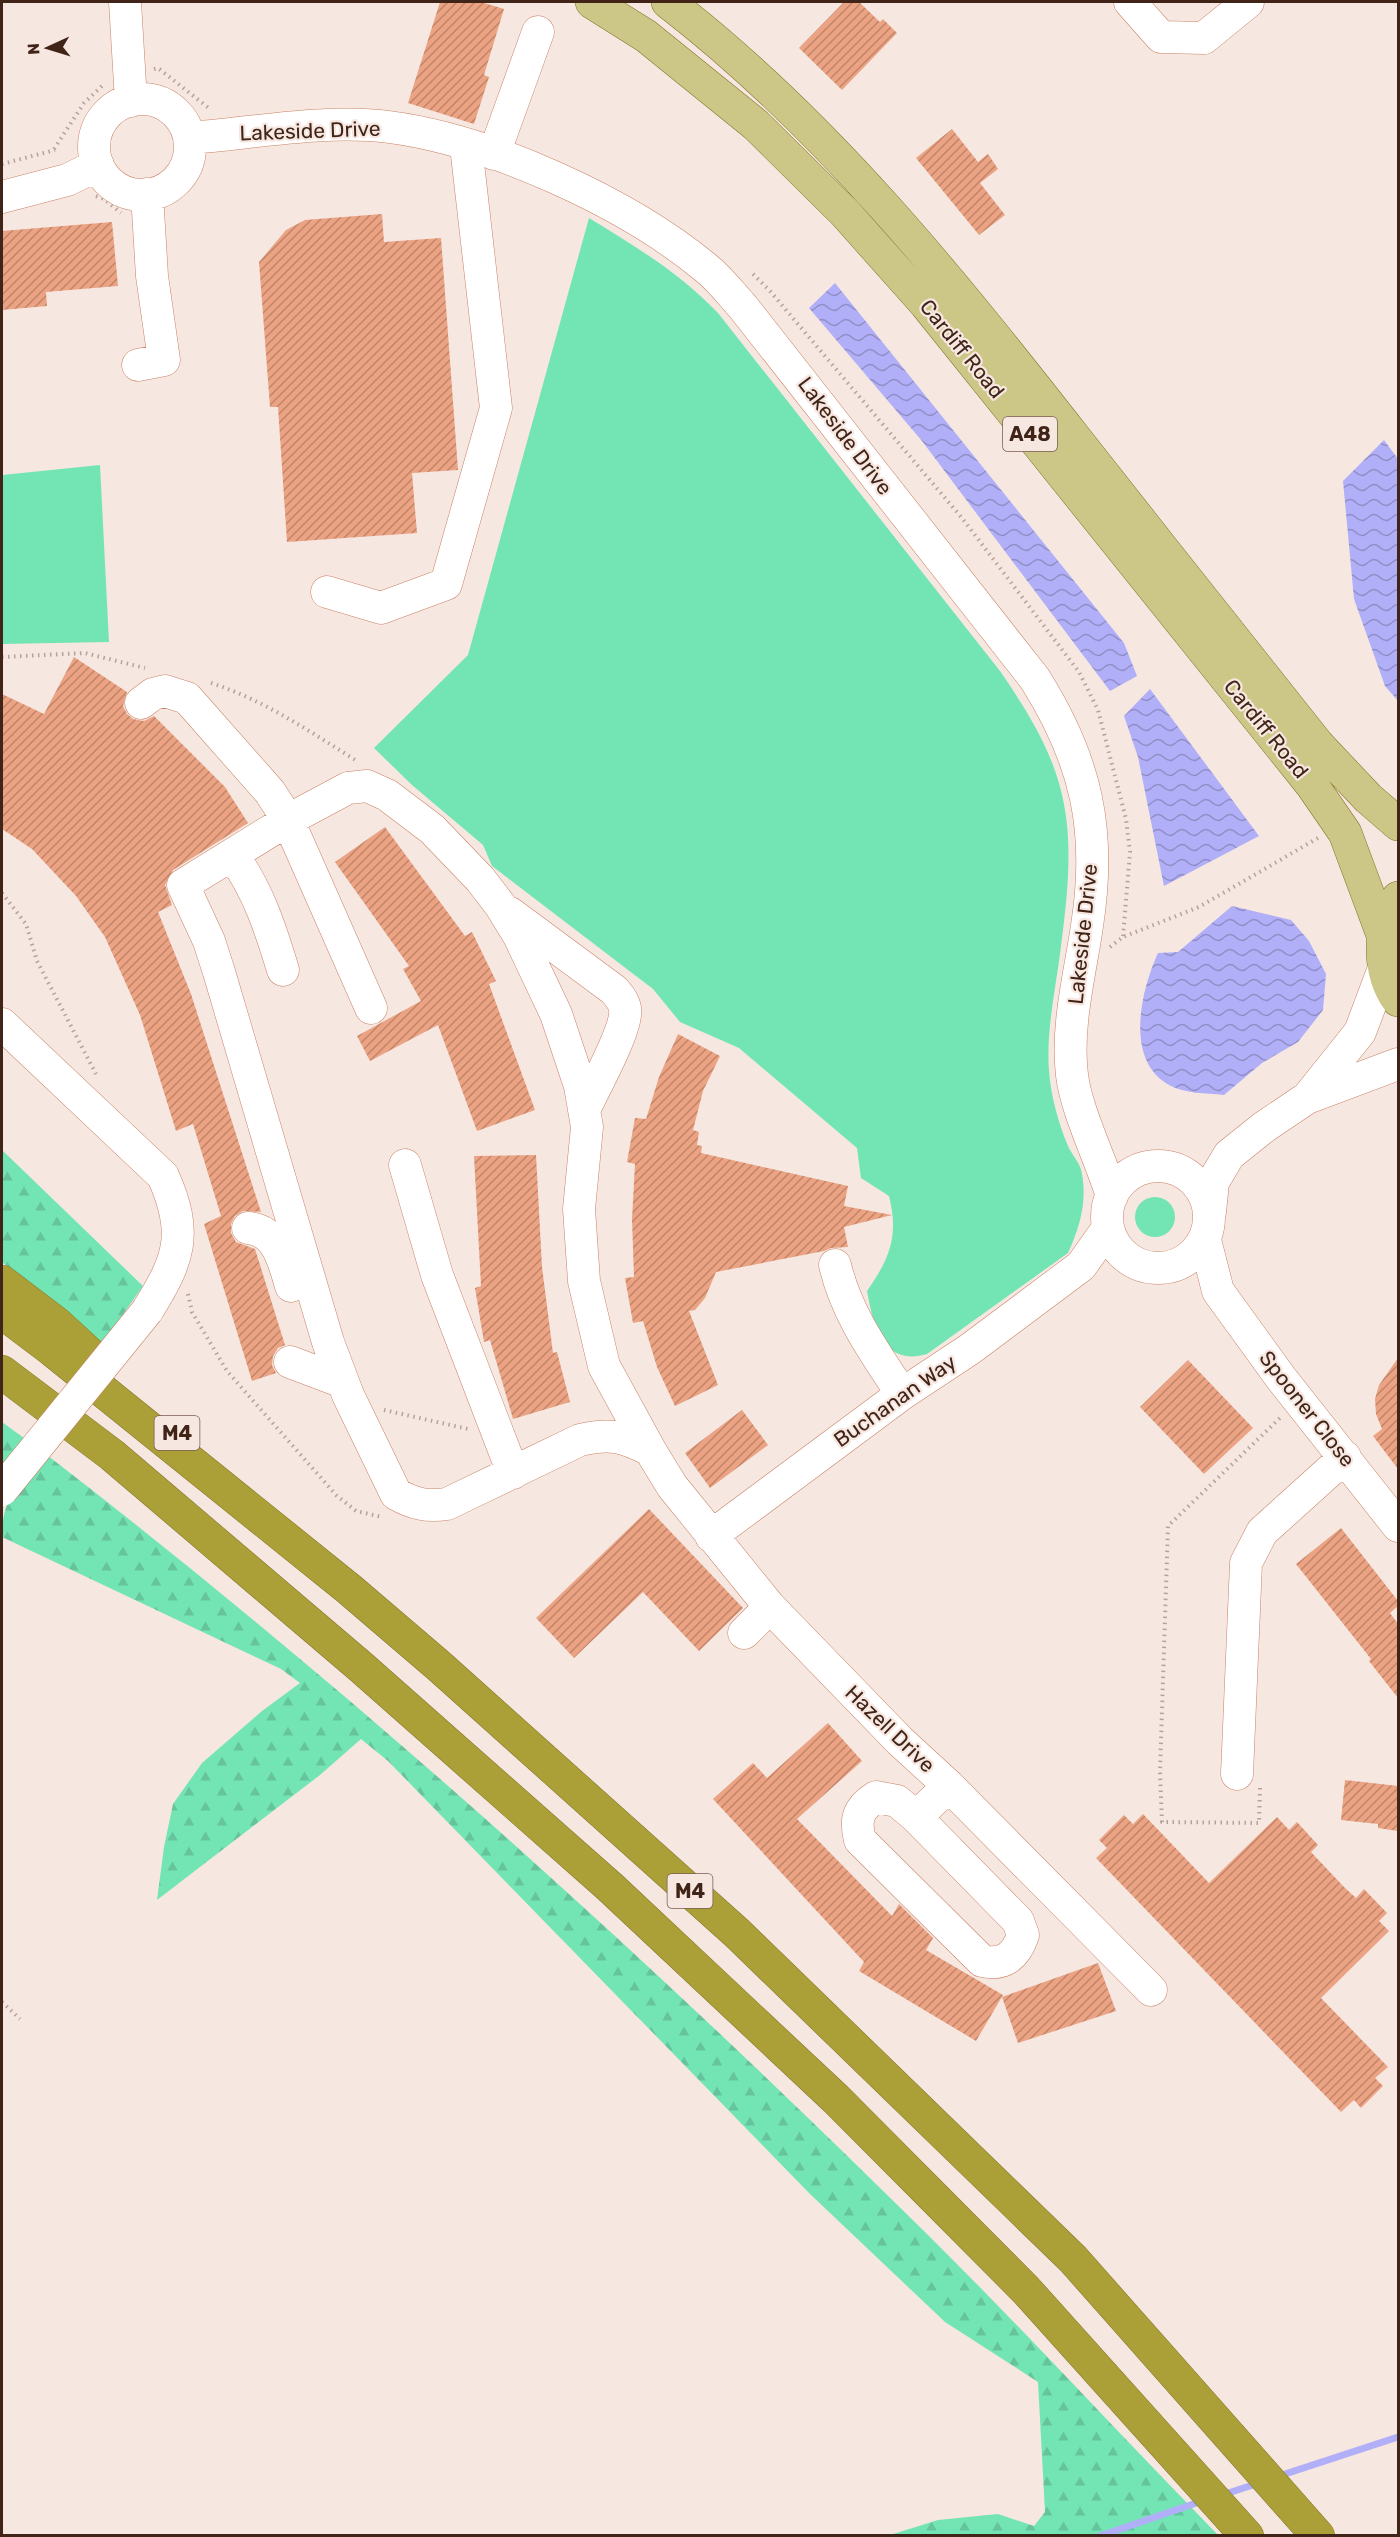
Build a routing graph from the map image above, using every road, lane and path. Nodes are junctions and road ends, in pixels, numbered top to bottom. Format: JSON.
{"nodes":[{"id":1,"x":125,"y":2,"type":"edge"},
{"id":2,"x":592,"y":2,"type":"edge"},
{"id":3,"x":668,"y":2,"type":"edge"},
{"id":4,"x":1130,"y":2,"type":"edge"},
{"id":5,"x":1248,"y":2,"type":"edge"},
{"id":6,"x":538,"y":32,"type":"dead end"},
{"id":7,"x":132,"y":101,"type":"junction"},
{"id":8,"x":190,"y":138,"type":"junction"},
{"id":9,"x":480,"y":150,"type":"junction"},
{"id":10,"x":2,"y":164,"type":"edge"},
{"id":11,"x":98,"y":165,"type":"junction"},
{"id":12,"x":67,"y":180,"type":"junction"},
{"id":13,"x":147,"y":194,"type":"junction"},
{"id":14,"x":2,"y":197,"type":"edge"},
{"id":15,"x":124,"y":216,"type":"dead end"},
{"id":16,"x":138,"y":365,"type":"dead end"},
{"id":17,"x":327,"y":592,"type":"dead end"},
{"id":18,"x":141,"y":703,"type":"dead end"},
{"id":19,"x":288,"y":820,"type":"junction"},
{"id":20,"x":1398,"y":824,"type":"edge"},
{"id":21,"x":1339,"y":825,"type":"junction"},
{"id":22,"x":233,"y":856,"type":"junction"},
{"id":23,"x":1398,"y":898,"type":"edge"},
{"id":24,"x":500,"y":905,"type":"junction"},
{"id":25,"x":1383,"y":935,"type":"junction"},
{"id":26,"x":1107,"y":950,"type":"dead end"},
{"id":27,"x":1384,"y":968,"type":"junction"},
{"id":28,"x":283,"y":970,"type":"dead end"},
{"id":29,"x":1398,"y":1000,"type":"edge"},
{"id":30,"x":371,"y":1008,"type":"dead end"},
{"id":31,"x":2,"y":1024,"type":"edge"},
{"id":32,"x":1398,"y":1064,"type":"edge"},
{"id":33,"x":1307,"y":1098,"type":"junction"},
{"id":34,"x":585,"y":1108,"type":"junction"},
{"id":35,"x":1086,"y":1123,"type":"junction"},
{"id":36,"x":1229,"y":1155,"type":"junction"},
{"id":37,"x":405,"y":1165,"type":"dead end"},
{"id":38,"x":1141,"y":1169,"type":"junction"},
{"id":39,"x":1183,"y":1172,"type":"junction"},
{"id":40,"x":1112,"y":1196,"type":"junction"},
{"id":41,"x":1207,"y":1226,"type":"junction"},
{"id":42,"x":248,"y":1228,"type":"dead end"},
{"id":43,"x":1108,"y":1228,"type":"junction"},
{"id":44,"x":835,"y":1265,"type":"dead end"},
{"id":45,"x":1080,"y":1266,"type":"junction"},
{"id":46,"x":1142,"y":1266,"type":"junction"},
{"id":47,"x":1175,"y":1266,"type":"junction"},
{"id":48,"x":2,"y":1282,"type":"edge"},
{"id":49,"x":1218,"y":1291,"type":"junction"},
{"id":50,"x":2,"y":1312,"type":"edge"},
{"id":51,"x":2,"y":1372,"type":"edge"},
{"id":52,"x":323,"y":1373,"type":"junction"},
{"id":53,"x":902,"y":1394,"type":"junction"},
{"id":54,"x":1299,"y":1399,"type":"junction"},
{"id":55,"x":2,"y":1400,"type":"edge"},
{"id":56,"x":494,"y":1423,"type":"junction"},
{"id":57,"x":650,"y":1450,"type":"junction"},
{"id":58,"x":1345,"y":1457,"type":"junction"},
{"id":59,"x":513,"y":1473,"type":"junction"},
{"id":60,"x":2,"y":1491,"type":"edge"},
{"id":61,"x":1398,"y":1526,"type":"edge"},
{"id":62,"x":711,"y":1536,"type":"junction"},
{"id":63,"x":234,"y":1559,"type":"junction"},
{"id":64,"x":348,"y":1589,"type":"junction"},
{"id":65,"x":770,"y":1607,"type":"junction"},
{"id":66,"x":744,"y":1633,"type":"dead end"},
{"id":67,"x":1249,"y":1779,"type":"joint"},
{"id":68,"x":949,"y":1786,"type":"junction"},
{"id":69,"x":916,"y":1817,"type":"junction"},
{"id":70,"x":1151,"y":1990,"type":"dead end"},
{"id":71,"x":2,"y":2002,"type":"edge"},
{"id":72,"x":20,"y":2019,"type":"dead end"},
{"id":73,"x":1247,"y":2535,"type":"edge"},
{"id":74,"x":1318,"y":2535,"type":"edge"}],
"edges":[{"from":1,"to":7,"type":"street"},
{"from":2,"to":21,"type":"main road","name":"Cardiff Road","number":"A48"},
{"from":3,"to":20,"type":"main road","name":"Cardiff Road","number":"A48"},
{"from":4,"to":5,"type":"street"},
{"from":6,"to":9,"type":"street"},
{"from":7,"to":8,"type":"street"},
{"from":7,"to":11,"type":"street"},
{"from":8,"to":9,"type":"street","name":"Lakeside Drive"},
{"from":8,"to":13,"type":"street"},
{"from":9,"to":17,"type":"street"},
{"from":9,"to":35,"type":"street","name":"Lakeside Drive"},
{"from":10,"to":12,"type":"path"},
{"from":11,"to":12,"type":"street"},
{"from":11,"to":13,"type":"street"},
{"from":12,"to":14,"type":"street"},
{"from":12,"to":15,"type":"path"},
{"from":13,"to":16,"type":"street"},
{"from":18,"to":19,"type":"street"},
{"from":19,"to":22,"type":"street"},
{"from":19,"to":24,"type":"street"},
{"from":19,"to":30,"type":"street"},
{"from":21,"to":25,"type":"main road","name":"Cardiff Road","number":"A48"},
{"from":21,"to":26,"type":"path"},
{"from":22,"to":28,"type":"street"},
{"from":22,"to":52,"type":"street"},
{"from":23,"to":25,"type":"main road","name":"Cardiff Road"},
{"from":24,"to":34,"type":"street"},
{"from":24,"to":34,"type":"street"},
{"from":25,"to":27,"type":"main road","name":"Cardiff Road"},
{"from":27,"to":29,"type":"main road","name":"Cardiff Road"},
{"from":27,"to":33,"type":"street"},
{"from":31,"to":60,"type":"street","bridge":true},
{"from":32,"to":33,"type":"street"},
{"from":33,"to":36,"type":"street"},
{"from":34,"to":57,"type":"street","name":"Hazell Drive"},
{"from":35,"to":38,"type":"street"},
{"from":35,"to":40,"type":"street","name":"Lakeside Drive"},
{"from":36,"to":39,"type":"street"},
{"from":36,"to":41,"type":"street"},
{"from":37,"to":56,"type":"street"},
{"from":38,"to":39,"type":"street"},
{"from":38,"to":40,"type":"street"},
{"from":39,"to":41,"type":"street"},
{"from":40,"to":43,"type":"street"},
{"from":41,"to":47,"type":"street"},
{"from":41,"to":49,"type":"street","name":"Spooner Close"},
{"from":42,"to":52,"type":"street"},
{"from":43,"to":45,"type":"street","name":"Buchanan Way"},
{"from":43,"to":46,"type":"street"},
{"from":44,"to":53,"type":"street"},
{"from":45,"to":46,"type":"street","name":"Buchanan Way"},
{"from":45,"to":53,"type":"street","name":"Buchanan Way"},
{"from":46,"to":47,"type":"street","name":"Buchanan Way"},
{"from":47,"to":49,"type":"street","name":"Spooner Close"},
{"from":48,"to":64,"type":"highway","number":"M4"},
{"from":49,"to":54,"type":"street","name":"Spooner Close"},
{"from":50,"to":64,"type":"highway","number":"M4"},
{"from":51,"to":63,"type":"highway","number":"M4"},
{"from":52,"to":56,"type":"path"},
{"from":52,"to":59,"type":"street"},
{"from":53,"to":62,"type":"street","name":"Buchanan Way"},
{"from":54,"to":58,"type":"street","name":"Spooner Close"},
{"from":54,"to":67,"type":"path"},
{"from":55,"to":63,"type":"highway","number":"M4"},
{"from":56,"to":59,"type":"street"},
{"from":57,"to":59,"type":"street"},
{"from":57,"to":62,"type":"street","name":"Hazell Drive"},
{"from":58,"to":61,"type":"street","name":"Spooner Close"},
{"from":58,"to":67,"type":"street"},
{"from":62,"to":65,"type":"street","name":"Hazell Drive"},
{"from":63,"to":73,"type":"highway","number":"M4"},
{"from":64,"to":74,"type":"highway","number":"M4"},
{"from":65,"to":66,"type":"street"},
{"from":65,"to":68,"type":"street","name":"Hazell Drive"},
{"from":68,"to":69,"type":"street"},
{"from":68,"to":70,"type":"street","name":"Hazell Drive"},
{"from":69,"to":69,"type":"street"},
{"from":71,"to":72,"type":"path"}]}
